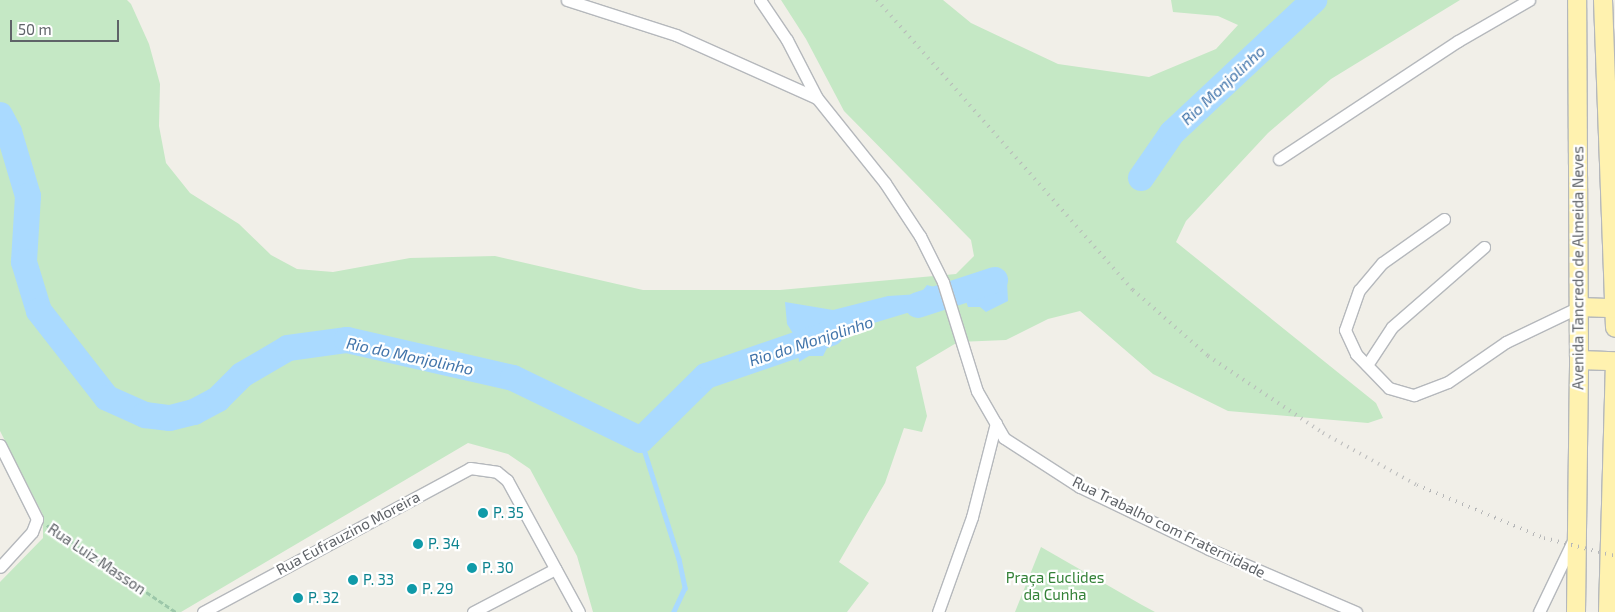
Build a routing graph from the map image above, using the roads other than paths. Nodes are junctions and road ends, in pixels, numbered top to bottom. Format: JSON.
{"nodes":[{"id":1,"x":567,"y":0,"type":"edge"},
{"id":2,"x":760,"y":0,"type":"edge"},
{"id":3,"x":1529,"y":0,"type":"edge"},
{"id":4,"x":1576,"y":0,"type":"edge"},
{"id":5,"x":1603,"y":0,"type":"edge"},
{"id":6,"x":817,"y":98,"type":"junction"},
{"id":7,"x":1279,"y":159,"type":"dead end"},
{"id":8,"x":1444,"y":219,"type":"dead end"},
{"id":9,"x":1484,"y":247,"type":"dead end"},
{"id":10,"x":1579,"y":307,"type":"junction"},
{"id":11,"x":1615,"y":308,"type":"edge"},
{"id":12,"x":1615,"y":328,"type":"edge"},
{"id":13,"x":1579,"y":360,"type":"junction"},
{"id":14,"x":1615,"y":361,"type":"edge"},
{"id":15,"x":1367,"y":365,"type":"junction"},
{"id":16,"x":1615,"y":368,"type":"edge"},
{"id":17,"x":996,"y":423,"type":"junction"},
{"id":18,"x":0,"y":445,"type":"edge"},
{"id":19,"x":1576,"y":535,"type":"junction"},
{"id":20,"x":0,"y":567,"type":"edge"},
{"id":21,"x":555,"y":570,"type":"junction"},
{"id":22,"x":1608,"y":574,"type":"junction"},
{"id":23,"x":1615,"y":605,"type":"edge"},
{"id":24,"x":203,"y":612,"type":"edge"},
{"id":25,"x":473,"y":612,"type":"edge"},
{"id":26,"x":579,"y":612,"type":"edge"},
{"id":27,"x":938,"y":612,"type":"edge"},
{"id":28,"x":1356,"y":612,"type":"edge"},
{"id":29,"x":1539,"y":612,"type":"edge"},
{"id":30,"x":1576,"y":612,"type":"edge"},
{"id":31,"x":1608,"y":612,"type":"edge"}],
"edges":[{"from":1,"to":6,"type":"street"},
{"from":2,"to":6,"type":"street","name":"Rua Trabalho com Fraternidade"},
{"from":3,"to":7,"type":"street"},
{"from":4,"to":10,"type":"main road","name":"Avenida Tancredo de Almeida Neves"},
{"from":5,"to":11,"type":"main road","name":"Avenida Tancredo de Almeida Neves"},
{"from":6,"to":17,"type":"street","name":"Rua Trabalho com Fraternidade"},
{"from":8,"to":15,"type":"street"},
{"from":9,"to":15,"type":"street"},
{"from":10,"to":11,"type":"main road"},
{"from":10,"to":13,"type":"main road","name":"Avenida Tancredo de Almeida Neves"},
{"from":10,"to":15,"type":"street"},
{"from":11,"to":12,"type":"main road","name":"Avenida Tancredo de Almeida Neves"},
{"from":13,"to":14,"type":"main road"},
{"from":13,"to":19,"type":"main road","name":"Avenida Tancredo de Almeida Neves"},
{"from":16,"to":22,"type":"main road"},
{"from":17,"to":27,"type":"street"},
{"from":17,"to":28,"type":"street","name":"Rua Trabalho com Fraternidade"},
{"from":18,"to":20,"type":"street","name":"Rua Luiz Masson"},
{"from":19,"to":29,"type":"street","name":"Avenida Tancredo de Almeida Neves"},
{"from":19,"to":30,"type":"main road","name":"Avenida Tancredo de Almeida Neves"},
{"from":21,"to":24,"type":"street","name":"Rua Eufrauzino Moreira"},
{"from":21,"to":25,"type":"street"},
{"from":21,"to":26,"type":"street"},
{"from":22,"to":23,"type":"street"},
{"from":22,"to":31,"type":"main road"}]}
